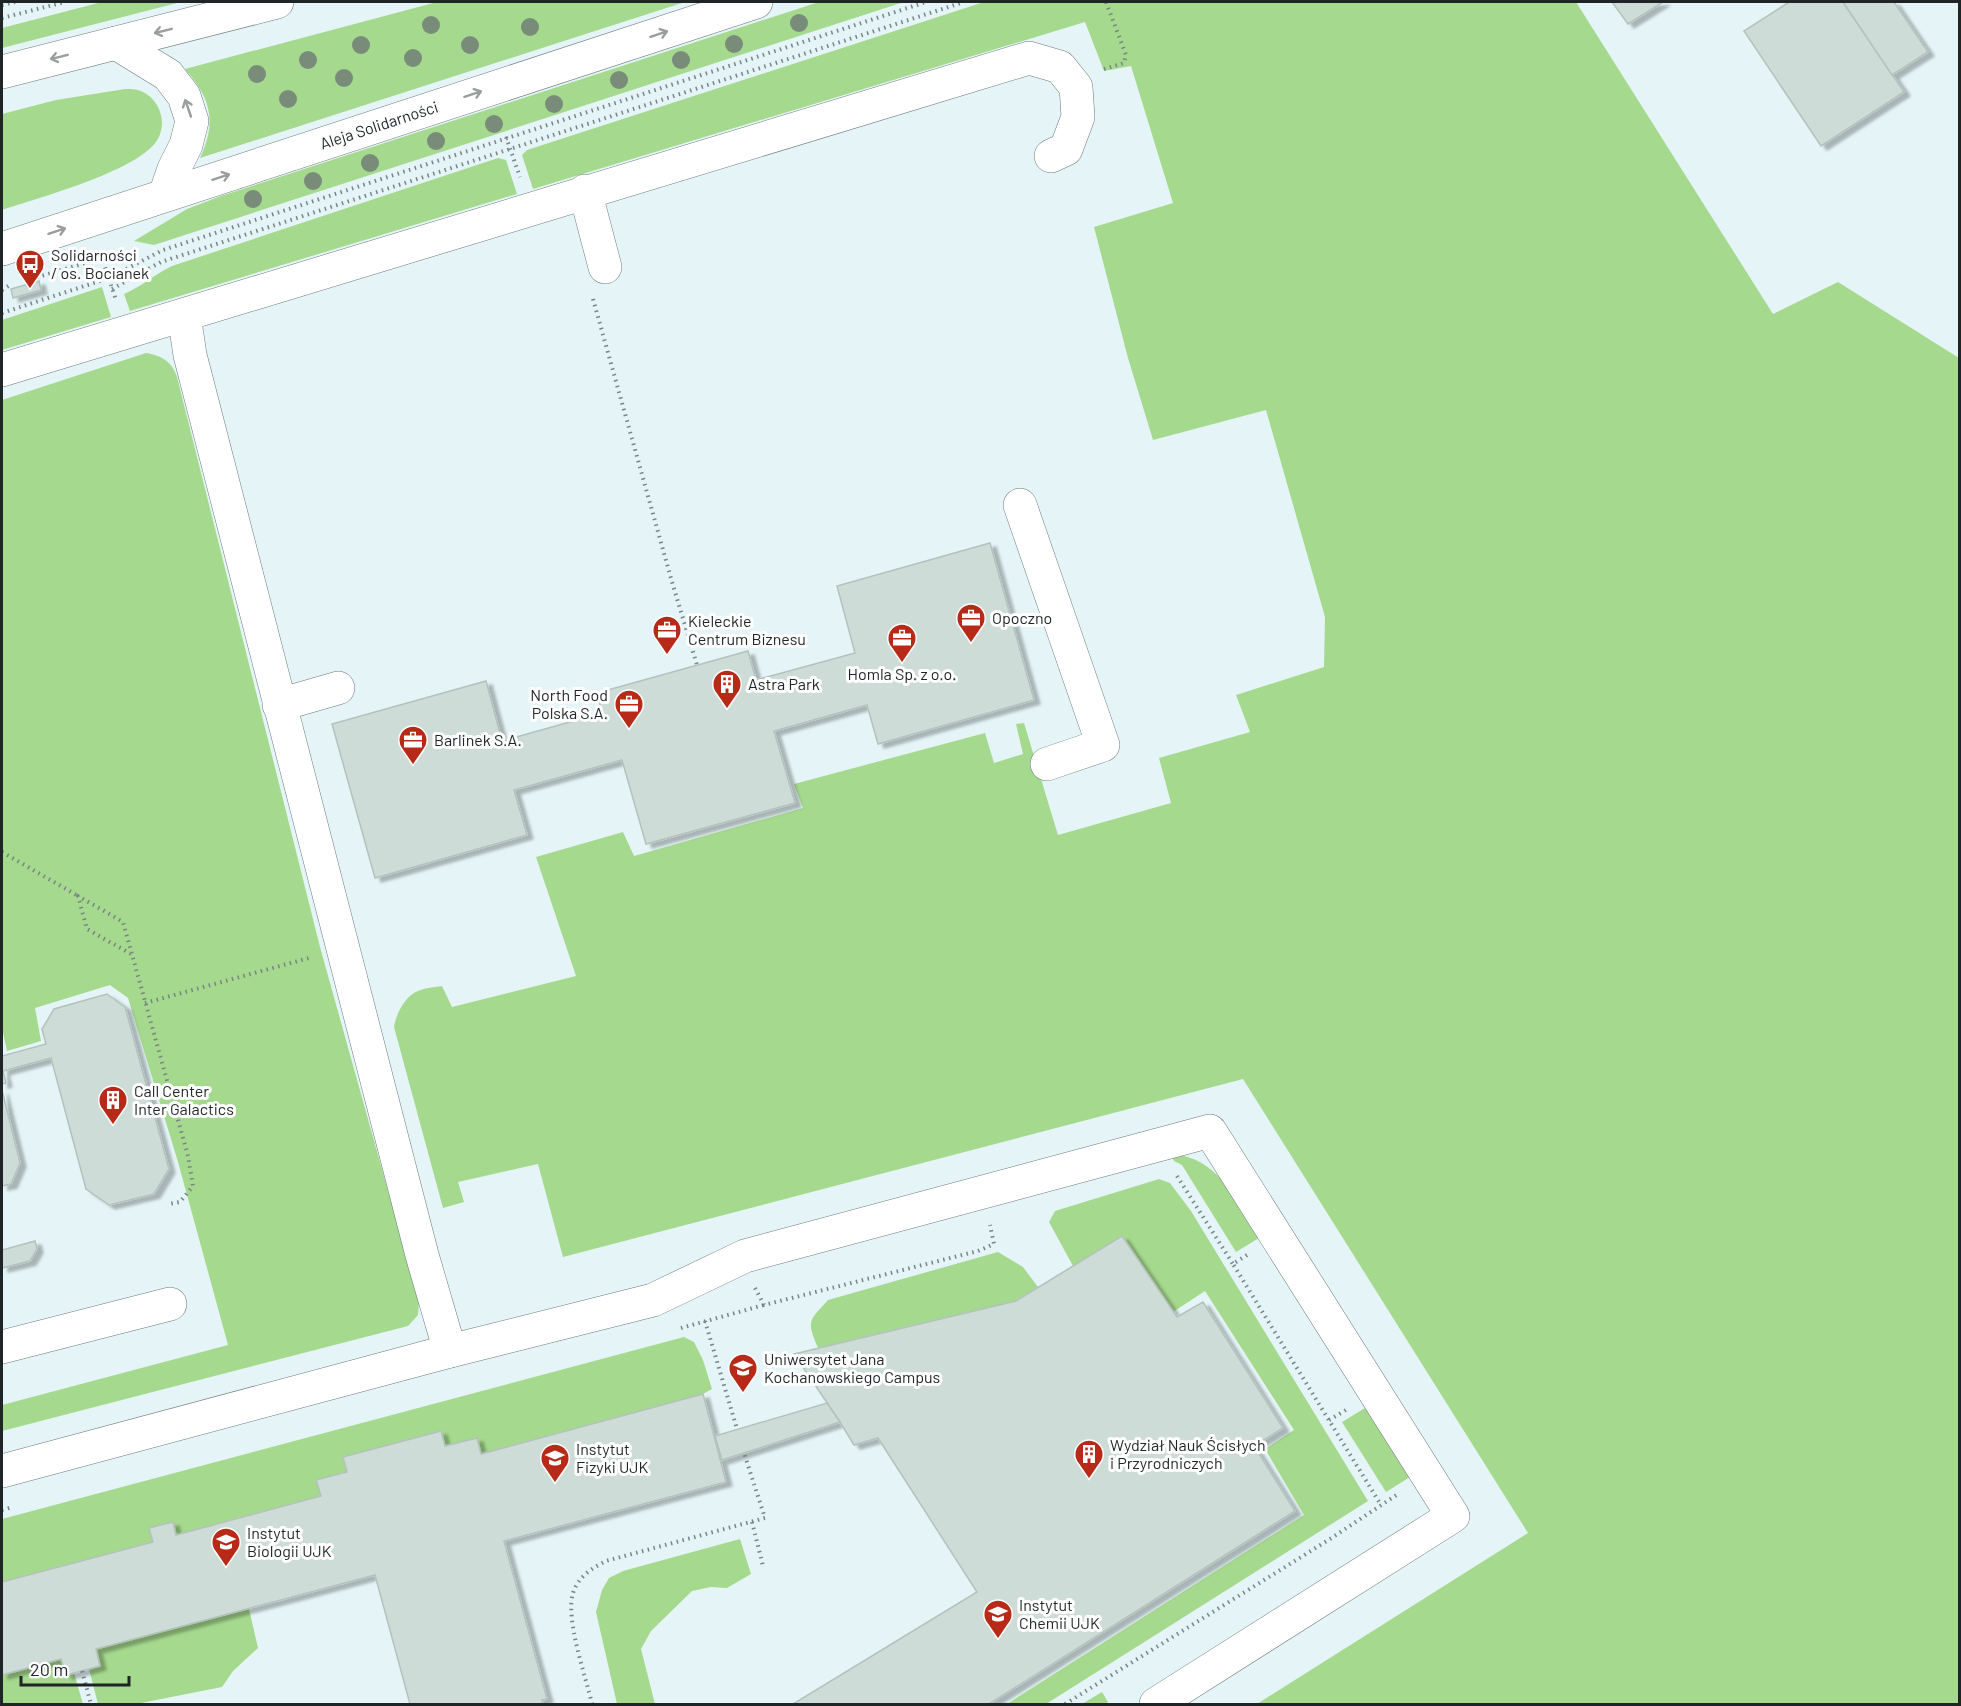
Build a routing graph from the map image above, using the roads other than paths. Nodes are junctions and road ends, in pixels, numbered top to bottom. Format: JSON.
{"nodes":[{"id":1,"x":277,"y":2,"type":"edge"},
{"id":2,"x":756,"y":2,"type":"edge"},
{"id":3,"x":116,"y":42,"type":"junction"},
{"id":4,"x":2,"y":72,"type":"edge"},
{"id":5,"x":1051,"y":156,"type":"dead end"},
{"id":6,"x":585,"y":191,"type":"junction"},
{"id":7,"x":165,"y":195,"type":"junction"},
{"id":8,"x":2,"y":249,"type":"edge"},
{"id":9,"x":598,"y":279,"type":"road end"},
{"id":10,"x":184,"y":315,"type":"junction"},
{"id":11,"x":2,"y":370,"type":"edge"},
{"id":12,"x":1020,"y":505,"type":"dead end"},
{"id":13,"x":338,"y":688,"type":"dead end"},
{"id":14,"x":279,"y":705,"type":"junction"},
{"id":15,"x":1047,"y":764,"type":"dead end"},
{"id":16,"x":170,"y":1304,"type":"dead end"},
{"id":17,"x":2,"y":1347,"type":"edge"},
{"id":18,"x":450,"y":1351,"type":"junction"},
{"id":19,"x":2,"y":1472,"type":"edge"},
{"id":20,"x":1156,"y":1704,"type":"edge"}],
"edges":[{"from":1,"to":3,"type":"main road","one_way":true},
{"from":7,"to":2,"type":"main road","name":"Aleja Solidarności","one_way":true},
{"from":3,"to":4,"type":"main road","one_way":true},
{"from":7,"to":3,"type":"main road","one_way":true},
{"from":5,"to":6,"type":"main road"},
{"from":6,"to":9,"type":"main road"},
{"from":6,"to":10,"type":"main road"},
{"from":8,"to":7,"type":"main road","name":"Aleja Solidarności","one_way":true},
{"from":10,"to":11,"type":"main road"},
{"from":10,"to":14,"type":"main road"},
{"from":12,"to":15,"type":"main road"},
{"from":13,"to":14,"type":"main road"},
{"from":14,"to":18,"type":"main road"},
{"from":16,"to":17,"type":"main road"},
{"from":18,"to":19,"type":"main road"},
{"from":18,"to":20,"type":"main road"}]}
